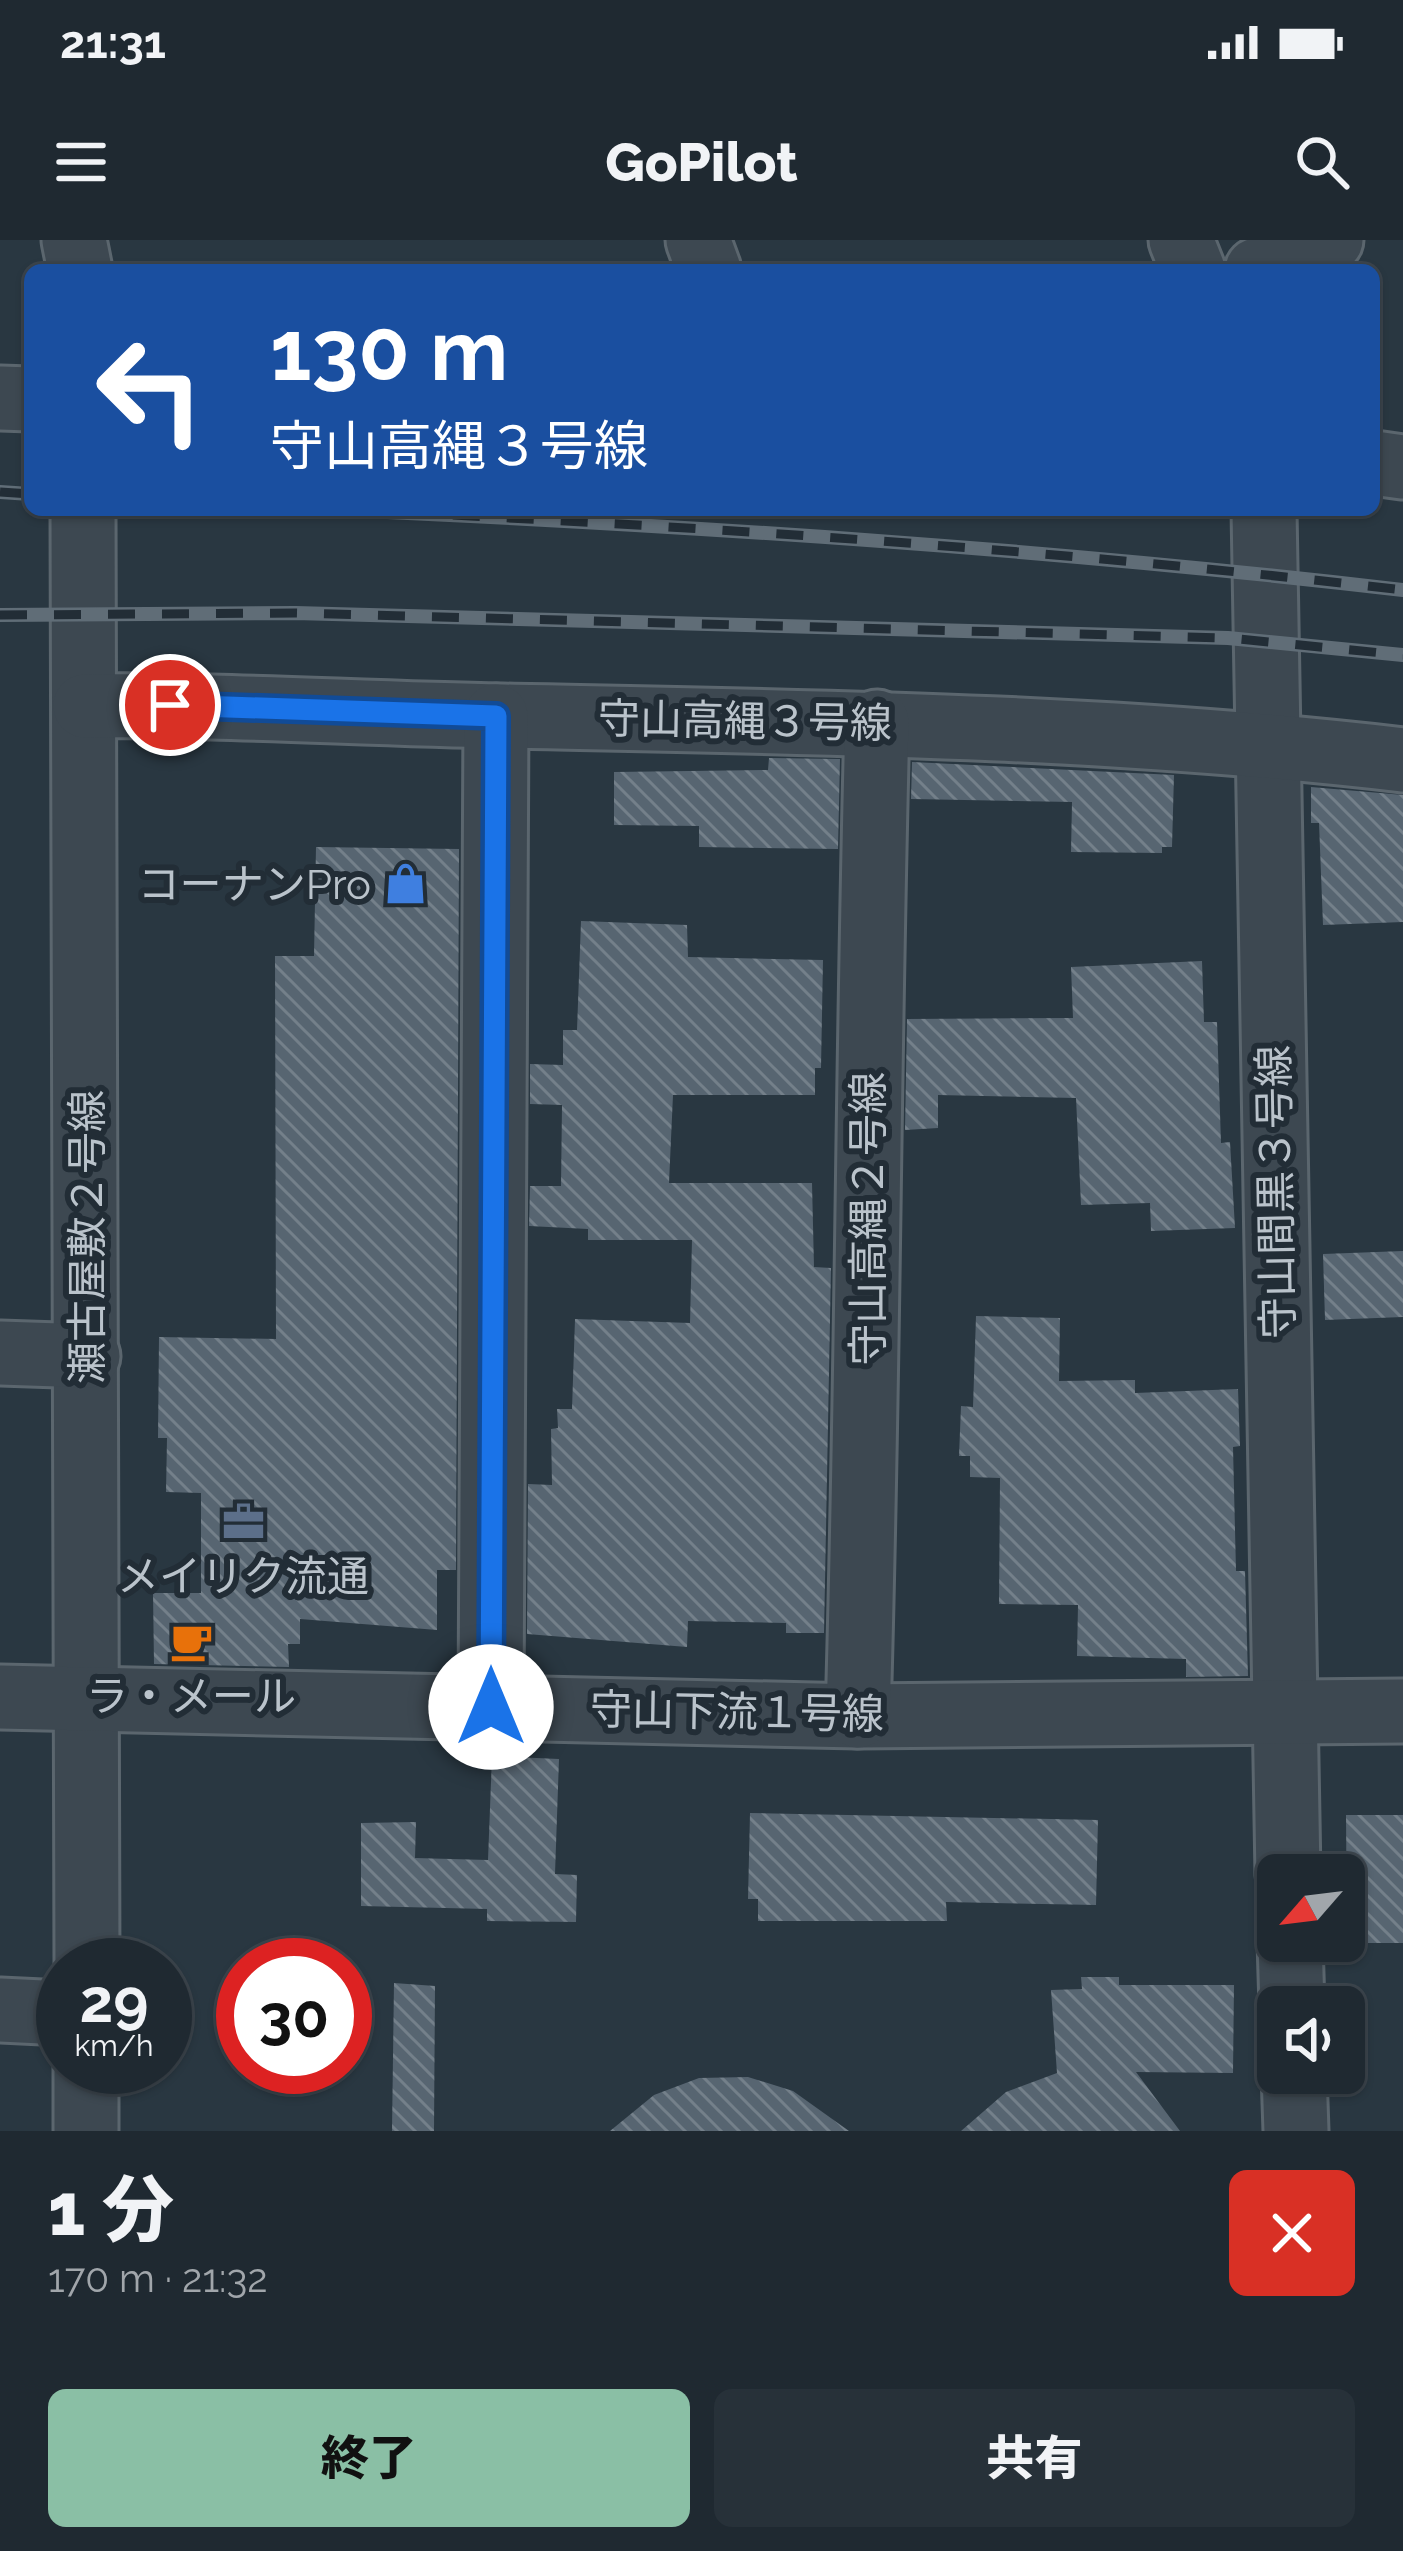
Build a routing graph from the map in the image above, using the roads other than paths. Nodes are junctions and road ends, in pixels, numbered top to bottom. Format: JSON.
{"nodes":[{"id":1,"x":1331,"y":240,"type":"edge"},
{"id":2,"x":1272,"y":264,"type":"edge"},
{"id":3,"x":83,"y":516,"type":"edge"},
{"id":4,"x":1264,"y":516,"type":"edge"},
{"id":5,"x":85,"y":706,"type":"junction"},
{"id":6,"x":496,"y":716,"type":"junction"},
{"id":7,"x":877,"y":722,"type":"junction"},
{"id":8,"x":1271,"y":745,"type":"junction"},
{"id":9,"x":1403,"y":760,"type":"edge"},
{"id":10,"x":0,"y":1353,"type":"edge"},
{"id":11,"x":88,"y":1356,"type":"junction"},
{"id":12,"x":88,"y":1695,"type":"junction"},
{"id":13,"x":0,"y":1697,"type":"edge"},
{"id":14,"x":491,"y":1707,"type":"junction"},
{"id":15,"x":1283,"y":1710,"type":"junction"},
{"id":16,"x":1403,"y":1711,"type":"edge"},
{"id":17,"x":858,"y":1716,"type":"junction"},
{"id":18,"x":1287,"y":1854,"type":"edge"},
{"id":19,"x":86,"y":1938,"type":"edge"},
{"id":20,"x":0,"y":2010,"type":"edge"},
{"id":21,"x":36,"y":2012,"type":"edge"},
{"id":22,"x":86,"y":2094,"type":"edge"},
{"id":23,"x":1295,"y":2094,"type":"edge"},
{"id":24,"x":86,"y":2131,"type":"edge"},
{"id":25,"x":1296,"y":2131,"type":"edge"}],
"edges":[{"from":1,"to":2,"type":"street"},
{"from":3,"to":5,"type":"street","name":"瀬古屋敷２号線"},
{"from":4,"to":8,"type":"street","name":"守山間黒３号線"},
{"from":5,"to":6,"type":"street","name":"守山高縄３号線"},
{"from":5,"to":11,"type":"street","name":"瀬古屋敷２号線"},
{"from":6,"to":7,"type":"street","name":"守山高縄３号線"},
{"from":6,"to":14,"type":"street"},
{"from":7,"to":8,"type":"street","name":"守山高縄３号線"},
{"from":7,"to":17,"type":"street","name":"守山高縄２号線"},
{"from":8,"to":9,"type":"street","name":"守山高縄３号線"},
{"from":8,"to":15,"type":"street","name":"守山間黒３号線"},
{"from":10,"to":11,"type":"street"},
{"from":11,"to":12,"type":"street","name":"瀬古屋敷２号線"},
{"from":12,"to":13,"type":"street","name":"守山下流１号線"},
{"from":12,"to":14,"type":"street","name":"守山下流１号線"},
{"from":12,"to":19,"type":"street","name":"瀬古屋敷２号線"},
{"from":14,"to":17,"type":"street","name":"守山下流１号線"},
{"from":15,"to":16,"type":"street","name":"守山下流１号線"},
{"from":15,"to":17,"type":"street","name":"守山下流１号線"},
{"from":15,"to":18,"type":"street","name":"守山間黒３号線"},
{"from":20,"to":21,"type":"street"},
{"from":22,"to":24,"type":"street"},
{"from":23,"to":25,"type":"street"}]}
